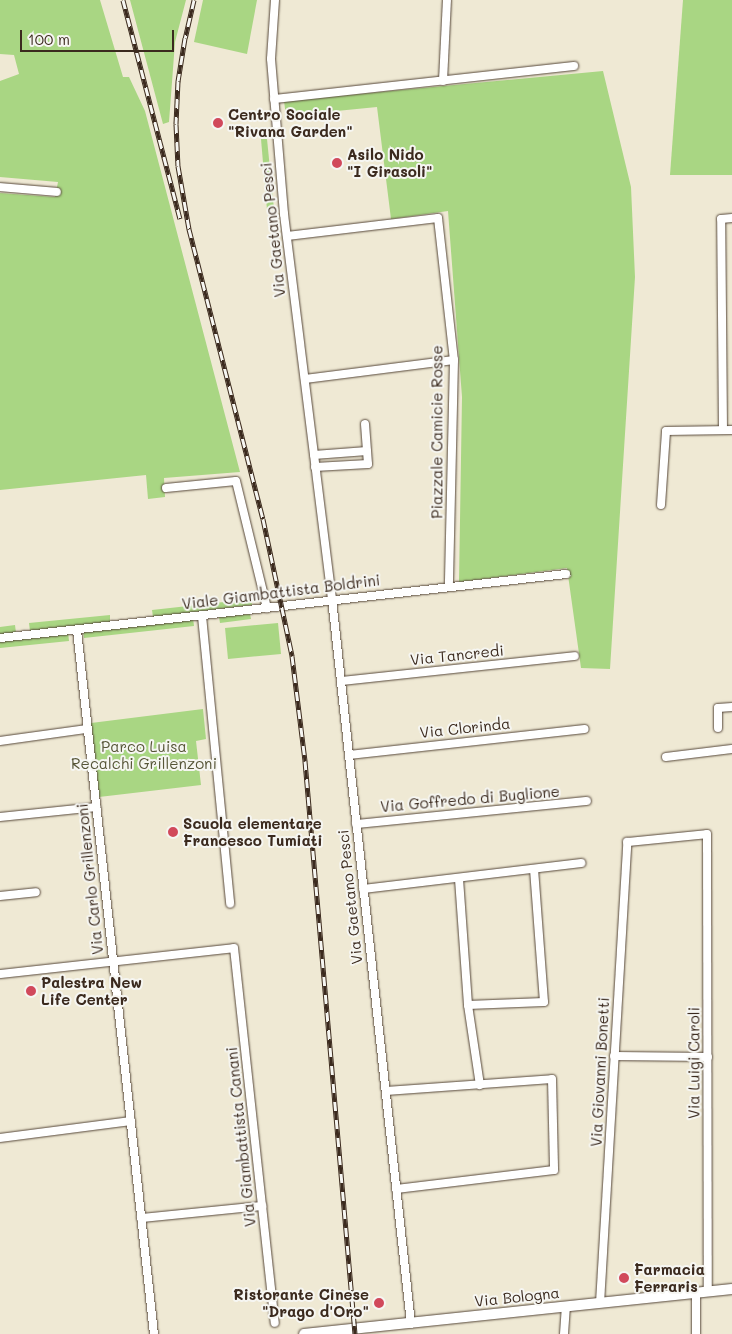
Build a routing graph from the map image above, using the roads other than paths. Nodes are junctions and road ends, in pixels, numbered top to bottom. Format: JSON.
{"nodes":[{"id":1,"x":275,"y":0,"type":"edge"},
{"id":2,"x":447,"y":0,"type":"edge"},
{"id":3,"x":574,"y":66,"type":"dead end"},
{"id":4,"x":443,"y":81,"type":"junction"},
{"id":5,"x":274,"y":99,"type":"junction"},
{"id":6,"x":0,"y":187,"type":"edge"},
{"id":7,"x":58,"y":192,"type":"dead end"},
{"id":8,"x":732,"y":218,"type":"edge"},
{"id":9,"x":287,"y":236,"type":"junction"},
{"id":10,"x":454,"y":360,"type":"junction"},
{"id":11,"x":305,"y":379,"type":"junction"},
{"id":12,"x":365,"y":424,"type":"dead end"},
{"id":13,"x":723,"y":430,"type":"junction"},
{"id":14,"x":732,"y":430,"type":"edge"},
{"id":15,"x":367,"y":452,"type":"junction"},
{"id":16,"x":314,"y":455,"type":"junction"},
{"id":17,"x":316,"y":467,"type":"junction"},
{"id":18,"x":166,"y":488,"type":"dead end"},
{"id":19,"x":661,"y":505,"type":"dead end"},
{"id":20,"x":566,"y":574,"type":"dead end"},
{"id":21,"x":449,"y":587,"type":"junction"},
{"id":22,"x":332,"y":599,"type":"junction"},
{"id":23,"x":267,"y":608,"type":"junction"},
{"id":24,"x":202,"y":616,"type":"junction"},
{"id":25,"x":76,"y":630,"type":"junction"},
{"id":26,"x":0,"y":638,"type":"edge"},
{"id":27,"x":575,"y":656,"type":"dead end"},
{"id":28,"x":341,"y":681,"type":"junction"},
{"id":29,"x":732,"y":707,"type":"edge"},
{"id":30,"x":718,"y":728,"type":"dead end"},
{"id":31,"x":88,"y":729,"type":"junction"},
{"id":32,"x":585,"y":729,"type":"dead end"},
{"id":33,"x":0,"y":741,"type":"edge"},
{"id":34,"x":732,"y":749,"type":"edge"},
{"id":35,"x":349,"y":755,"type":"junction"},
{"id":36,"x":666,"y":757,"type":"dead end"},
{"id":37,"x":587,"y":801,"type":"dead end"},
{"id":38,"x":96,"y":807,"type":"junction"},
{"id":39,"x":0,"y":817,"type":"edge"},
{"id":40,"x":356,"y":824,"type":"junction"},
{"id":41,"x":627,"y":842,"type":"joint"},
{"id":42,"x":581,"y":863,"type":"dead end"},
{"id":43,"x":534,"y":870,"type":"junction"},
{"id":44,"x":459,"y":879,"type":"junction"},
{"id":45,"x":364,"y":889,"type":"junction"},
{"id":46,"x":36,"y":892,"type":"dead end"},
{"id":47,"x":0,"y":896,"type":"edge"},
{"id":48,"x":230,"y":904,"type":"dead end"},
{"id":49,"x":113,"y":962,"type":"junction"},
{"id":50,"x":0,"y":974,"type":"edge"},
{"id":51,"x":468,"y":1005,"type":"junction"},
{"id":52,"x":614,"y":1056,"type":"junction"},
{"id":53,"x":708,"y":1058,"type":"junction"},
{"id":54,"x":480,"y":1085,"type":"junction"},
{"id":55,"x":386,"y":1091,"type":"junction"},
{"id":56,"x":131,"y":1121,"type":"junction"},
{"id":57,"x":0,"y":1138,"type":"edge"},
{"id":58,"x":396,"y":1189,"type":"junction"},
{"id":59,"x":262,"y":1206,"type":"junction"},
{"id":60,"x":141,"y":1218,"type":"junction"},
{"id":61,"x":732,"y":1289,"type":"edge"},
{"id":62,"x":708,"y":1291,"type":"junction"},
{"id":63,"x":696,"y":1293,"type":"junction"},
{"id":64,"x":600,"y":1303,"type":"junction"},
{"id":65,"x":566,"y":1307,"type":"junction"},
{"id":66,"x":276,"y":1322,"type":"dead end"},
{"id":67,"x":411,"y":1324,"type":"junction"},
{"id":68,"x":342,"y":1332,"type":"edge"},
{"id":69,"x":154,"y":1334,"type":"edge"},
{"id":70,"x":304,"y":1334,"type":"edge"},
{"id":71,"x":564,"y":1334,"type":"edge"},
{"id":72,"x":696,"y":1334,"type":"edge"}],
"edges":[{"from":1,"to":5,"type":"street","name":"Via Gaetano Pesci"},
{"from":2,"to":4,"type":"street"},
{"from":3,"to":4,"type":"street"},
{"from":4,"to":5,"type":"street"},
{"from":5,"to":9,"type":"street","name":"Via Gaetano Pesci"},
{"from":6,"to":7,"type":"street"},
{"from":8,"to":13,"type":"street"},
{"from":9,"to":10,"type":"street","name":"Piazzale Camicie Rosse"},
{"from":9,"to":11,"type":"street","name":"Via Gaetano Pesci"},
{"from":10,"to":11,"type":"street"},
{"from":10,"to":21,"type":"street","name":"Piazzale Camicie Rosse"},
{"from":11,"to":16,"type":"street","name":"Via Gaetano Pesci"},
{"from":12,"to":15,"type":"street"},
{"from":13,"to":14,"type":"street"},
{"from":13,"to":19,"type":"street"},
{"from":15,"to":16,"type":"street"},
{"from":15,"to":17,"type":"street"},
{"from":16,"to":17,"type":"street","name":"Via Gaetano Pesci"},
{"from":17,"to":22,"type":"street","name":"Via Gaetano Pesci"},
{"from":18,"to":23,"type":"street"},
{"from":20,"to":21,"type":"street","name":"Viale Giambattista Boldrini"},
{"from":21,"to":22,"type":"street","name":"Viale Giambattista Boldrini"},
{"from":22,"to":23,"type":"street","name":"Viale Giambattista Boldrini"},
{"from":22,"to":28,"type":"street","name":"Via Gaetano Pesci"},
{"from":23,"to":24,"type":"street","name":"Viale Giambattista Boldrini"},
{"from":24,"to":25,"type":"street","name":"Viale Giambattista Boldrini"},
{"from":24,"to":48,"type":"street"},
{"from":25,"to":26,"type":"street","name":"Viale Giambattista Boldrini"},
{"from":25,"to":31,"type":"street","name":"Via Carlo Grillenzoni"},
{"from":27,"to":28,"type":"street","name":"Via Tancredi"},
{"from":28,"to":35,"type":"street","name":"Via Gaetano Pesci"},
{"from":29,"to":30,"type":"street"},
{"from":31,"to":33,"type":"street"},
{"from":31,"to":38,"type":"street","name":"Via Carlo Grillenzoni"},
{"from":32,"to":35,"type":"street","name":"Via Clorinda"},
{"from":34,"to":36,"type":"street"},
{"from":35,"to":40,"type":"street","name":"Via Gaetano Pesci"},
{"from":37,"to":40,"type":"street","name":"Via Goffredo di Buglione"},
{"from":38,"to":39,"type":"street"},
{"from":38,"to":49,"type":"street","name":"Via Carlo Grillenzoni"},
{"from":40,"to":45,"type":"street","name":"Via Gaetano Pesci"},
{"from":41,"to":52,"type":"street","name":"Via Giovanni Bonetti"},
{"from":41,"to":53,"type":"street","name":"Via Luigi Caroli"},
{"from":42,"to":43,"type":"street"},
{"from":43,"to":44,"type":"street"},
{"from":43,"to":51,"type":"street"},
{"from":44,"to":45,"type":"street"},
{"from":44,"to":51,"type":"street"},
{"from":45,"to":55,"type":"street","name":"Via Gaetano Pesci"},
{"from":46,"to":47,"type":"street"},
{"from":49,"to":50,"type":"street"},
{"from":49,"to":56,"type":"street","name":"Via Carlo Grillenzoni"},
{"from":49,"to":59,"type":"street","name":"Via Giambattista Canani"},
{"from":51,"to":54,"type":"street"},
{"from":52,"to":53,"type":"street"},
{"from":52,"to":64,"type":"street","name":"Via Giovanni Bonetti"},
{"from":53,"to":62,"type":"street","name":"Via Luigi Caroli"},
{"from":54,"to":55,"type":"street"},
{"from":54,"to":58,"type":"street"},
{"from":55,"to":58,"type":"street","name":"Via Gaetano Pesci"},
{"from":56,"to":57,"type":"street"},
{"from":56,"to":60,"type":"street","name":"Via Carlo Grillenzoni"},
{"from":58,"to":67,"type":"street","name":"Via Gaetano Pesci"},
{"from":59,"to":60,"type":"street"},
{"from":59,"to":66,"type":"street","name":"Via Giambattista Canani"},
{"from":60,"to":69,"type":"street","name":"Via Carlo Grillenzoni"},
{"from":61,"to":62,"type":"street","name":"Via Bologna"},
{"from":62,"to":63,"type":"street","name":"Via Bologna"},
{"from":63,"to":64,"type":"street","name":"Via Bologna"},
{"from":63,"to":72,"type":"street"},
{"from":64,"to":65,"type":"street","name":"Via Bologna"},
{"from":65,"to":67,"type":"street","name":"Via Bologna"},
{"from":65,"to":71,"type":"street"},
{"from":67,"to":68,"type":"street","name":"Via Bologna"},
{"from":68,"to":70,"type":"street","name":"Via Bologna"}]}
